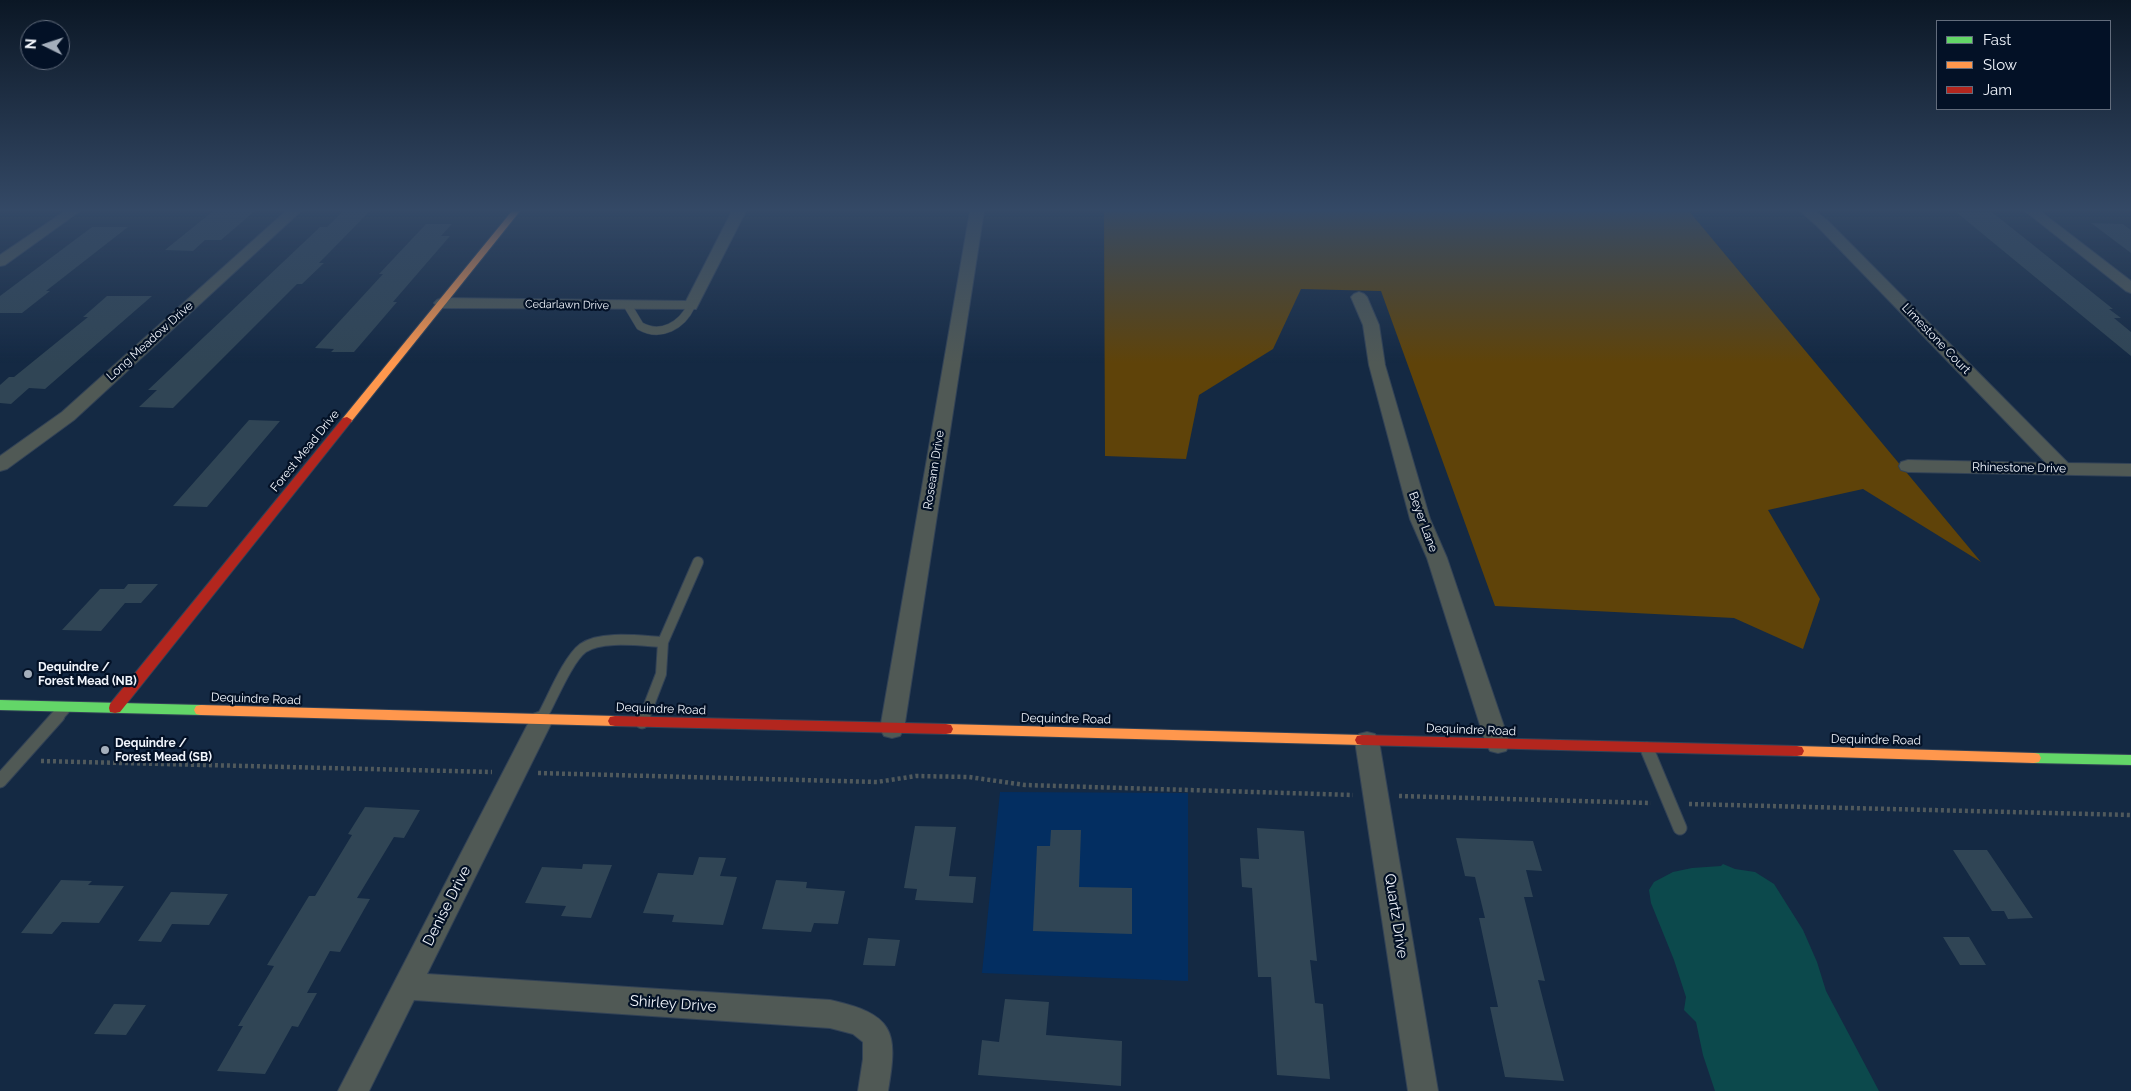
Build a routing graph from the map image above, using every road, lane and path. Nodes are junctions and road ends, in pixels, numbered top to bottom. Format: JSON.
{"nodes":[{"id":1,"x":238,"y":262,"type":"edge"},
{"id":2,"x":475,"y":262,"type":"edge"},
{"id":3,"x":713,"y":262,"type":"edge"},
{"id":4,"x":969,"y":262,"type":"edge"},
{"id":5,"x":1860,"y":262,"type":"edge"},
{"id":6,"x":2097,"y":262,"type":"edge"},
{"id":7,"x":2131,"y":288,"type":"edge"},
{"id":8,"x":1359,"y":297,"type":"dead end"},
{"id":9,"x":442,"y":303,"type":"junction"},
{"id":10,"x":628,"y":306,"type":"junction"},
{"id":11,"x":691,"y":306,"type":"junction"},
{"id":12,"x":0,"y":464,"type":"edge"},
{"id":13,"x":1908,"y":466,"type":"dead end"},
{"id":14,"x":2063,"y":469,"type":"junction"},
{"id":15,"x":2131,"y":470,"type":"edge"},
{"id":16,"x":698,"y":562,"type":"dead end"},
{"id":17,"x":663,"y":642,"type":"junction"},
{"id":18,"x":0,"y":706,"type":"edge"},
{"id":19,"x":66,"y":707,"type":"junction"},
{"id":20,"x":115,"y":708,"type":"junction"},
{"id":21,"x":541,"y":720,"type":"junction"},
{"id":22,"x":642,"y":722,"type":"junction"},
{"id":23,"x":892,"y":729,"type":"junction"},
{"id":24,"x":1367,"y":741,"type":"junction"},
{"id":25,"x":1498,"y":744,"type":"junction"},
{"id":26,"x":1646,"y":748,"type":"junction"},
{"id":27,"x":2131,"y":760,"type":"edge"},
{"id":28,"x":36,"y":761,"type":"dead end"},
{"id":29,"x":493,"y":772,"type":"dead end"},
{"id":30,"x":536,"y":773,"type":"dead end"},
{"id":31,"x":0,"y":781,"type":"edge"},
{"id":32,"x":1354,"y":795,"type":"dead end"},
{"id":33,"x":1396,"y":796,"type":"dead end"},
{"id":34,"x":1669,"y":804,"type":"junction"},
{"id":35,"x":2131,"y":815,"type":"edge"},
{"id":36,"x":1680,"y":828,"type":"dead end"},
{"id":37,"x":406,"y":986,"type":"junction"},
{"id":38,"x":353,"y":1091,"type":"edge"},
{"id":39,"x":872,"y":1091,"type":"edge"},
{"id":40,"x":1423,"y":1091,"type":"edge"}],
"edges":[{"from":1,"to":12,"type":"street","name":"Long Meadow Drive"},
{"from":2,"to":9,"type":"main road","name":"Forest Mead Drive"},
{"from":3,"to":11,"type":"street"},
{"from":4,"to":23,"type":"street","name":"Roseann Drive"},
{"from":5,"to":14,"type":"street","name":"Limestone Court"},
{"from":6,"to":7,"type":"street"},
{"from":8,"to":25,"type":"street","name":"Beyer Lane"},
{"from":9,"to":10,"type":"street","name":"Cedarlawn Drive"},
{"from":9,"to":20,"type":"main road","name":"Forest Mead Drive"},
{"from":10,"to":11,"type":"street","name":"Cedarlawn Drive"},
{"from":10,"to":11,"type":"lane"},
{"from":13,"to":14,"type":"street","name":"Rhinestone Drive"},
{"from":14,"to":15,"type":"street","name":"Rhinestone Drive"},
{"from":16,"to":17,"type":"lane"},
{"from":17,"to":21,"type":"lane"},
{"from":17,"to":22,"type":"lane"},
{"from":18,"to":19,"type":"main road","name":"Dequindre Road"},
{"from":19,"to":20,"type":"main road","name":"Dequindre Road"},
{"from":19,"to":31,"type":"lane"},
{"from":20,"to":21,"type":"main road","name":"Dequindre Road"},
{"from":21,"to":22,"type":"main road","name":"Dequindre Road"},
{"from":21,"to":37,"type":"street","name":"Denise Drive"},
{"from":22,"to":23,"type":"main road","name":"Dequindre Road"},
{"from":23,"to":24,"type":"main road","name":"Dequindre Road"},
{"from":24,"to":25,"type":"main road","name":"Dequindre Road"},
{"from":24,"to":40,"type":"street","name":"Quartz Drive"},
{"from":25,"to":26,"type":"main road","name":"Dequindre Road"},
{"from":26,"to":27,"type":"main road","name":"Dequindre Road"},
{"from":26,"to":34,"type":"lane"},
{"from":28,"to":29,"type":"path"},
{"from":30,"to":32,"type":"path"},
{"from":33,"to":34,"type":"path"},
{"from":34,"to":35,"type":"path"},
{"from":34,"to":36,"type":"lane"},
{"from":37,"to":38,"type":"street","name":"Denise Drive"},
{"from":37,"to":39,"type":"street","name":"Shirley Drive"}]}
